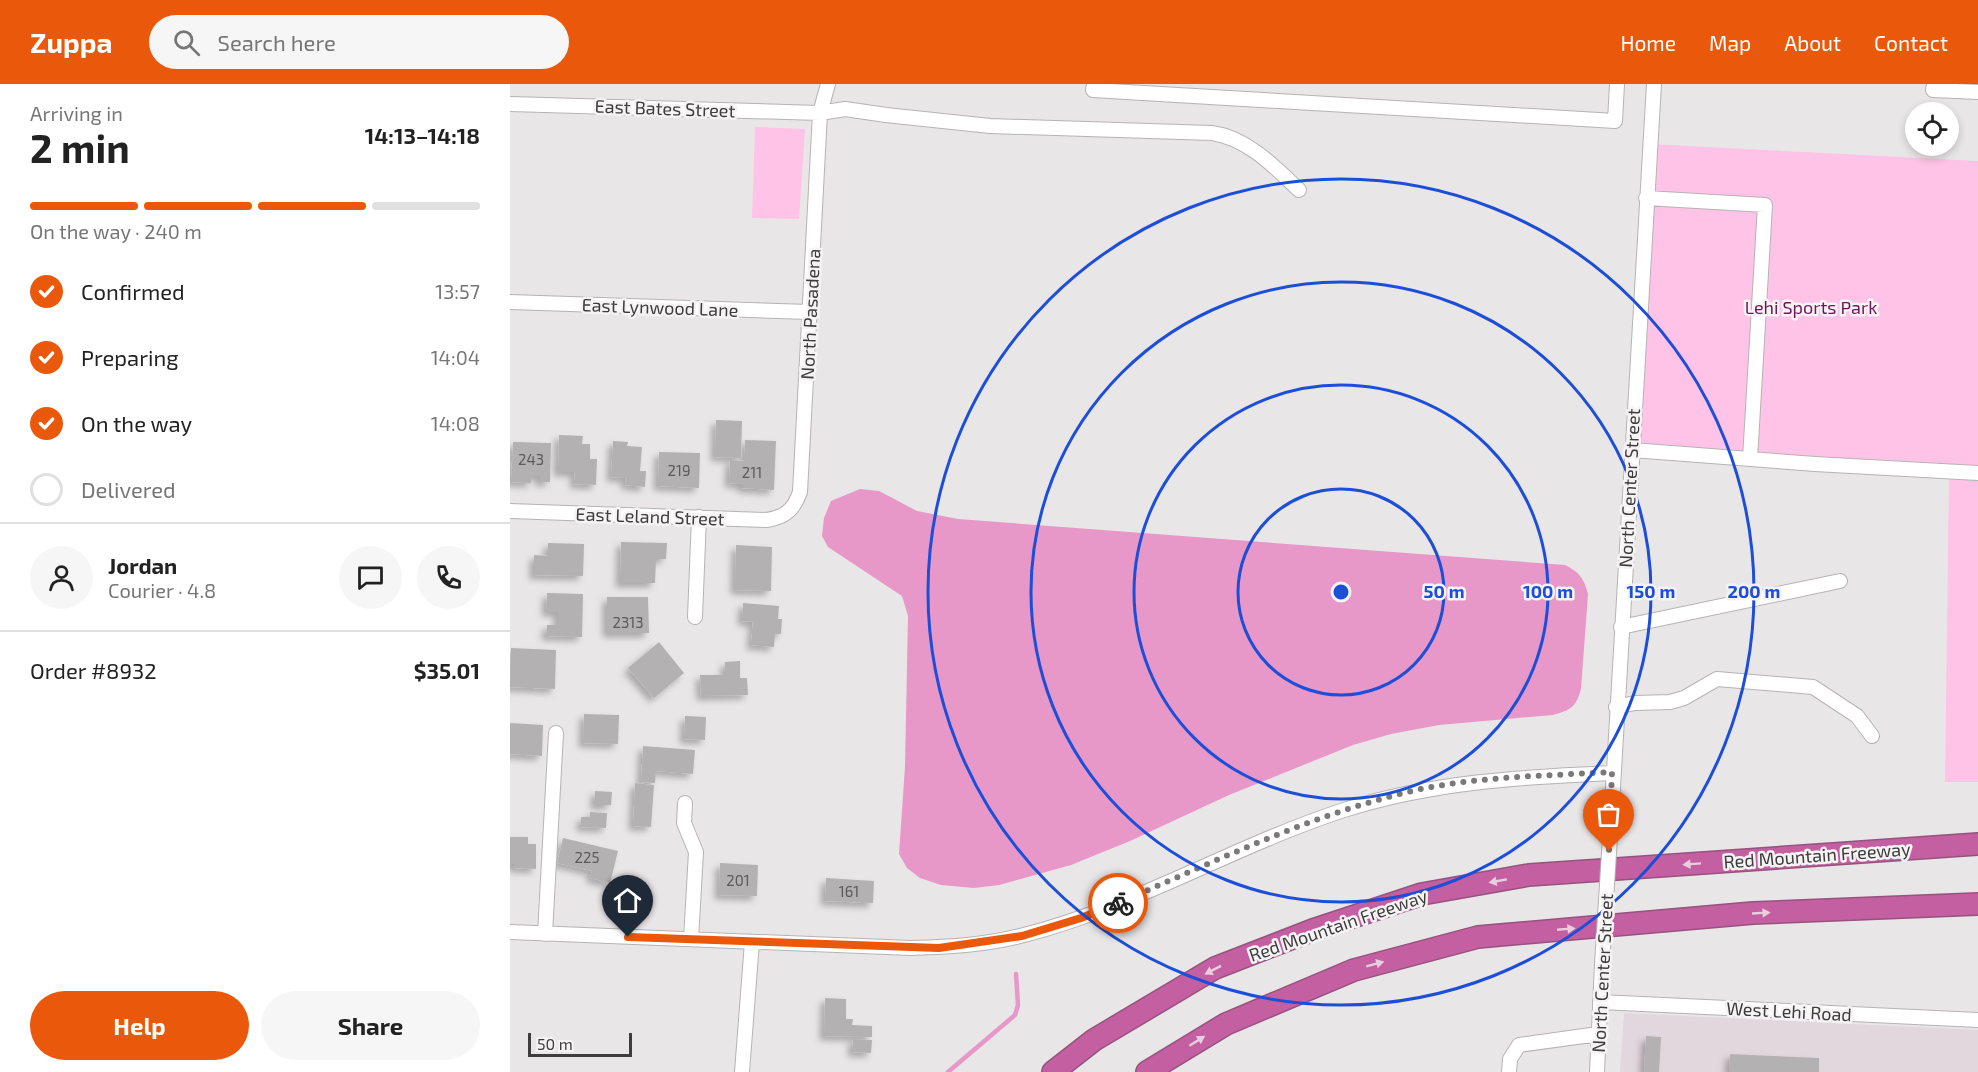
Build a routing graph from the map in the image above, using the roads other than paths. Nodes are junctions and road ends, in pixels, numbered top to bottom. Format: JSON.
{"nodes":[{"id":1,"x":828,"y":84,"type":"edge"},
{"id":2,"x":1094,"y":84,"type":"edge"},
{"id":3,"x":1617,"y":84,"type":"edge"},
{"id":4,"x":1654,"y":84,"type":"edge"},
{"id":5,"x":1934,"y":87,"type":"edge"},
{"id":6,"x":1978,"y":92,"type":"edge"},
{"id":7,"x":510,"y":104,"type":"edge"},
{"id":8,"x":820,"y":113,"type":"junction"},
{"id":9,"x":1299,"y":190,"type":"dead end"},
{"id":10,"x":1646,"y":198,"type":"junction"},
{"id":11,"x":510,"y":302,"type":"edge"},
{"id":12,"x":810,"y":312,"type":"junction"},
{"id":13,"x":1632,"y":450,"type":"junction"},
{"id":14,"x":1750,"y":459,"type":"junction"},
{"id":15,"x":1978,"y":474,"type":"edge"},
{"id":16,"x":510,"y":511,"type":"edge"},
{"id":17,"x":789,"y":512,"type":"joint"},
{"id":18,"x":699,"y":517,"type":"junction"},
{"id":19,"x":1840,"y":581,"type":"dead end"},
{"id":20,"x":695,"y":617,"type":"dead end"},
{"id":21,"x":1621,"y":627,"type":"junction"},
{"id":22,"x":1616,"y":707,"type":"junction"},
{"id":23,"x":556,"y":734,"type":"dead end"},
{"id":24,"x":1872,"y":736,"type":"dead end"},
{"id":25,"x":1612,"y":772,"type":"junction"},
{"id":26,"x":685,"y":803,"type":"dead end"},
{"id":27,"x":1972,"y":844,"type":"edge"},
{"id":28,"x":1975,"y":905,"type":"edge"},
{"id":29,"x":510,"y":932,"type":"edge"},
{"id":30,"x":545,"y":934,"type":"junction"},
{"id":31,"x":691,"y":939,"type":"junction"},
{"id":32,"x":752,"y":942,"type":"junction"},
{"id":33,"x":1600,"y":1002,"type":"junction"},
{"id":34,"x":1978,"y":1020,"type":"edge"},
{"id":35,"x":1598,"y":1034,"type":"junction"},
{"id":36,"x":742,"y":1072,"type":"edge"},
{"id":37,"x":1053,"y":1072,"type":"edge"},
{"id":38,"x":1147,"y":1072,"type":"edge"},
{"id":39,"x":1509,"y":1072,"type":"edge"},
{"id":40,"x":1597,"y":1072,"type":"edge"}],
"edges":[{"from":1,"to":8,"type":"street","name":"North Pasadena"},
{"from":2,"to":3,"type":"street"},
{"from":4,"to":10,"type":"street","name":"North Center Street"},
{"from":5,"to":6,"type":"street"},
{"from":7,"to":8,"type":"street","name":"East Bates Street"},
{"from":8,"to":9,"type":"street","name":"East Bates Street"},
{"from":8,"to":12,"type":"street","name":"North Pasadena"},
{"from":10,"to":13,"type":"street","name":"North Center Street"},
{"from":10,"to":14,"type":"street"},
{"from":11,"to":12,"type":"street","name":"East Lynwood Lane"},
{"from":12,"to":17,"type":"street","name":"North Pasadena"},
{"from":13,"to":14,"type":"street"},
{"from":13,"to":21,"type":"street","name":"North Center Street"},
{"from":14,"to":15,"type":"street"},
{"from":16,"to":18,"type":"street","name":"East Leland Street"},
{"from":17,"to":18,"type":"street","name":"East Leland Street"},
{"from":18,"to":20,"type":"street"},
{"from":19,"to":21,"type":"street"},
{"from":21,"to":22,"type":"street","name":"North Center Street"},
{"from":22,"to":24,"type":"street"},
{"from":22,"to":25,"type":"street","name":"North Center Street"},
{"from":23,"to":30,"type":"street"},
{"from":25,"to":32,"type":"street"},
{"from":25,"to":33,"type":"street","name":"North Center Street","bridge":true},
{"from":26,"to":31,"type":"street"},
{"from":27,"to":37,"type":"highway","name":"Red Mountain Freeway","one_way":true},
{"from":38,"to":28,"type":"highway","one_way":true},
{"from":29,"to":30,"type":"street"},
{"from":30,"to":31,"type":"street"},
{"from":31,"to":32,"type":"street"},
{"from":32,"to":36,"type":"street"},
{"from":33,"to":34,"type":"street","name":"West Lehi Road"},
{"from":33,"to":35,"type":"street","name":"North Center Street"},
{"from":35,"to":39,"type":"street"},
{"from":35,"to":40,"type":"street","name":"North Center Street"}]}
